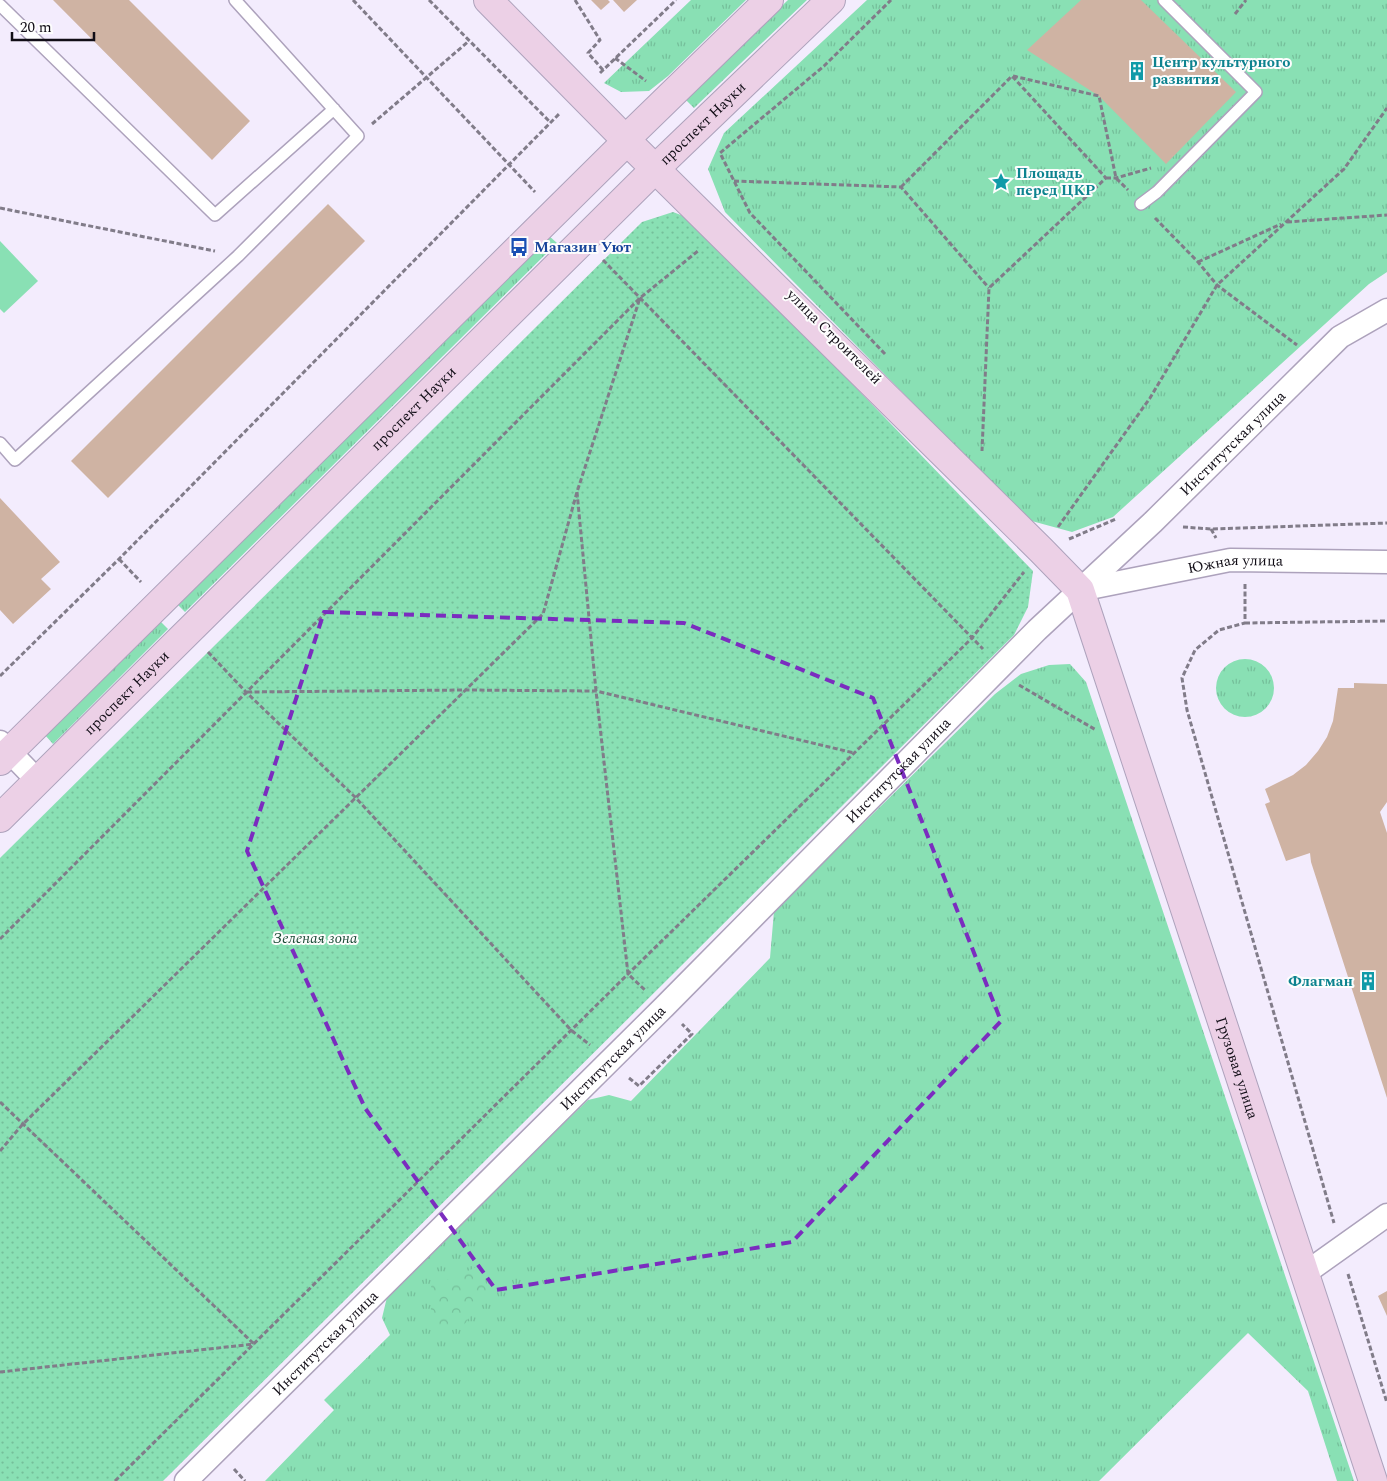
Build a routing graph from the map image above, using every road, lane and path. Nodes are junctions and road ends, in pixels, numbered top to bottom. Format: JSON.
{"nodes":[{"id":1,"x":235,"y":0,"type":"edge"},
{"id":2,"x":353,"y":0,"type":"edge"},
{"id":3,"x":429,"y":0,"type":"edge"},
{"id":4,"x":488,"y":0,"type":"edge"},
{"id":5,"x":575,"y":0,"type":"edge"},
{"id":6,"x":676,"y":0,"type":"edge"},
{"id":7,"x":769,"y":0,"type":"edge"},
{"id":8,"x":831,"y":0,"type":"edge"},
{"id":9,"x":891,"y":0,"type":"edge"},
{"id":10,"x":1164,"y":0,"type":"edge"},
{"id":11,"x":1246,"y":0,"type":"edge"},
{"id":12,"x":0,"y":5,"type":"edge"},
{"id":13,"x":1235,"y":14,"type":"dead end"},
{"id":14,"x":469,"y":41,"type":"junction"},
{"id":15,"x":603,"y":70,"type":"junction"},
{"id":16,"x":1012,"y":76,"type":"junction"},
{"id":17,"x":426,"y":78,"type":"junction"},
{"id":18,"x":580,"y":93,"type":"junction"},
{"id":19,"x":1387,"y":108,"type":"edge"},
{"id":20,"x":334,"y":109,"type":"junction"},
{"id":21,"x":550,"y":122,"type":"junction"},
{"id":22,"x":358,"y":136,"type":"junction"},
{"id":23,"x":628,"y":138,"type":"junction"},
{"id":24,"x":508,"y":164,"type":"junction"},
{"id":25,"x":658,"y":167,"type":"junction"},
{"id":26,"x":1158,"y":167,"type":"dead end"},
{"id":27,"x":1106,"y":178,"type":"junction"},
{"id":28,"x":1116,"y":178,"type":"junction"},
{"id":29,"x":733,"y":181,"type":"junction"},
{"id":30,"x":900,"y":187,"type":"junction"},
{"id":31,"x":1141,"y":204,"type":"junction"},
{"id":32,"x":0,"y":208,"type":"edge"},
{"id":33,"x":555,"y":212,"type":"junction"},
{"id":34,"x":1387,"y":215,"type":"edge"},
{"id":35,"x":1286,"y":222,"type":"junction"},
{"id":36,"x":720,"y":234,"type":"junction"},
{"id":37,"x":583,"y":240,"type":"junction"},
{"id":38,"x":238,"y":256,"type":"junction"},
{"id":39,"x":1198,"y":262,"type":"junction"},
{"id":40,"x":1217,"y":285,"type":"junction"},
{"id":41,"x":989,"y":288,"type":"junction"},
{"id":42,"x":640,"y":298,"type":"junction"},
{"id":43,"x":1387,"y":310,"type":"edge"},
{"id":44,"x":1298,"y":346,"type":"dead end"},
{"id":45,"x":886,"y":355,"type":"dead end"},
{"id":46,"x":0,"y":443,"type":"edge"},
{"id":47,"x":975,"y":447,"type":"dead end"},
{"id":48,"x":578,"y":492,"type":"junction"},
{"id":49,"x":1153,"y":522,"type":"junction"},
{"id":50,"x":1387,"y":523,"type":"edge"},
{"id":51,"x":1211,"y":529,"type":"junction"},
{"id":52,"x":1052,"y":538,"type":"junction"},
{"id":53,"x":1230,"y":560,"type":"junction"},
{"id":54,"x":1387,"y":562,"type":"edge"},
{"id":55,"x":1083,"y":590,"type":"junction"},
{"id":56,"x":1387,"y":621,"type":"edge"},
{"id":57,"x":1245,"y":623,"type":"junction"},
{"id":58,"x":972,"y":638,"type":"junction"},
{"id":59,"x":1001,"y":666,"type":"junction"},
{"id":60,"x":0,"y":676,"type":"edge"},
{"id":61,"x":464,"y":690,"type":"junction"},
{"id":62,"x":596,"y":691,"type":"junction"},
{"id":63,"x":246,"y":692,"type":"junction"},
{"id":64,"x":1101,"y":732,"type":"dead end"},
{"id":65,"x":3,"y":751,"type":"edge"},
{"id":66,"x":854,"y":753,"type":"junction"},
{"id":67,"x":37,"y":780,"type":"junction"},
{"id":68,"x":356,"y":797,"type":"junction"},
{"id":69,"x":0,"y":818,"type":"edge"},
{"id":70,"x":0,"y":939,"type":"edge"},
{"id":71,"x":628,"y":974,"type":"junction"},
{"id":72,"x":664,"y":1007,"type":"junction"},
{"id":73,"x":571,"y":1030,"type":"junction"},
{"id":74,"x":610,"y":1060,"type":"junction"},
{"id":75,"x":0,"y":1102,"type":"edge"},
{"id":76,"x":22,"y":1125,"type":"junction"},
{"id":77,"x":0,"y":1151,"type":"edge"},
{"id":78,"x":1387,"y":1215,"type":"edge"},
{"id":79,"x":1341,"y":1248,"type":"junction"},
{"id":80,"x":1304,"y":1274,"type":"junction"},
{"id":81,"x":254,"y":1344,"type":"junction"},
{"id":82,"x":0,"y":1372,"type":"edge"},
{"id":83,"x":1387,"y":1403,"type":"edge"},
{"id":84,"x":115,"y":1481,"type":"edge"},
{"id":85,"x":186,"y":1481,"type":"edge"},
{"id":86,"x":1373,"y":1481,"type":"edge"}],
"edges":[{"from":1,"to":20,"type":"lane"},
{"from":2,"to":17,"type":"path"},
{"from":3,"to":14,"type":"path"},
{"from":4,"to":18,"type":"main road","name":"улица Строителей"},
{"from":5,"to":15,"type":"path"},
{"from":6,"to":15,"type":"path"},
{"from":7,"to":23,"type":"main road"},
{"from":8,"to":25,"type":"main road","name":"проспект Науки"},
{"from":9,"to":29,"type":"path"},
{"from":10,"to":31,"type":"lane"},
{"from":11,"to":13,"type":"path"},
{"from":12,"to":20,"type":"lane"},
{"from":14,"to":17,"type":"path"},
{"from":14,"to":21,"type":"path"},
{"from":15,"to":18,"type":"path"},
{"from":16,"to":27,"type":"path"},
{"from":16,"to":28,"type":"path"},
{"from":16,"to":30,"type":"path"},
{"from":17,"to":22,"type":"path"},
{"from":17,"to":24,"type":"path"},
{"from":18,"to":21,"type":"path"},
{"from":18,"to":23,"type":"main road","name":"улица Строителей"},
{"from":19,"to":35,"type":"path"},
{"from":20,"to":22,"type":"lane"},
{"from":21,"to":24,"type":"path"},
{"from":22,"to":38,"type":"lane"},
{"from":23,"to":25,"type":"main road","name":"улица Строителей"},
{"from":23,"to":33,"type":"main road"},
{"from":24,"to":33,"type":"path"},
{"from":24,"to":60,"type":"path"},
{"from":25,"to":36,"type":"main road","name":"улица Строителей"},
{"from":25,"to":37,"type":"main road","name":"проспект Науки"},
{"from":25,"to":52,"type":"main road","name":"улица Строителей"},
{"from":26,"to":28,"type":"path"},
{"from":27,"to":28,"type":"path"},
{"from":27,"to":41,"type":"path"},
{"from":28,"to":31,"type":"path"},
{"from":29,"to":30,"type":"path"},
{"from":29,"to":45,"type":"path"},
{"from":30,"to":41,"type":"path"},
{"from":31,"to":39,"type":"path"},
{"from":32,"to":38,"type":"path"},
{"from":33,"to":65,"type":"main road"},
{"from":34,"to":35,"type":"path"},
{"from":35,"to":39,"type":"path"},
{"from":35,"to":40,"type":"path"},
{"from":36,"to":42,"type":"path"},
{"from":36,"to":52,"type":"main road","name":"улица Строителей"},
{"from":37,"to":42,"type":"path"},
{"from":37,"to":67,"type":"main road","name":"проспект Науки"},
{"from":38,"to":46,"type":"lane"},
{"from":39,"to":40,"type":"path"},
{"from":40,"to":44,"type":"path"},
{"from":40,"to":52,"type":"path"},
{"from":41,"to":47,"type":"path"},
{"from":42,"to":48,"type":"path"},
{"from":42,"to":58,"type":"path"},
{"from":42,"to":63,"type":"path"},
{"from":43,"to":49,"type":"street","name":"Институтская улица"},
{"from":48,"to":61,"type":"path"},
{"from":48,"to":62,"type":"path"},
{"from":49,"to":51,"type":"path"},
{"from":49,"to":55,"type":"street","name":"Институтская улица"},
{"from":50,"to":51,"type":"path"},
{"from":51,"to":53,"type":"path"},
{"from":52,"to":55,"type":"main road","name":"улица Строителей"},
{"from":52,"to":58,"type":"path"},
{"from":53,"to":54,"type":"street","name":"Южная улица"},
{"from":53,"to":55,"type":"street","name":"Южная улица"},
{"from":53,"to":57,"type":"path"},
{"from":55,"to":59,"type":"street","name":"Институтская улица"},
{"from":55,"to":80,"type":"main road","name":"Грузовая улица"},
{"from":56,"to":57,"type":"path"},
{"from":57,"to":79,"type":"path"},
{"from":58,"to":59,"type":"path"},
{"from":58,"to":66,"type":"path"},
{"from":59,"to":64,"type":"path"},
{"from":59,"to":72,"type":"street","name":"Институтская улица"},
{"from":61,"to":62,"type":"path"},
{"from":61,"to":63,"type":"path"},
{"from":61,"to":68,"type":"path"},
{"from":62,"to":66,"type":"path"},
{"from":62,"to":71,"type":"path"},
{"from":63,"to":68,"type":"path"},
{"from":63,"to":70,"type":"path"},
{"from":65,"to":67,"type":"street"},
{"from":66,"to":71,"type":"path"},
{"from":67,"to":69,"type":"main road","name":"проспект Науки"},
{"from":68,"to":73,"type":"path"},
{"from":68,"to":76,"type":"path"},
{"from":71,"to":72,"type":"path"},
{"from":71,"to":73,"type":"path"},
{"from":72,"to":74,"type":"street","name":"Институтская улица"},
{"from":72,"to":74,"type":"path"},
{"from":73,"to":74,"type":"path"},
{"from":73,"to":81,"type":"path"},
{"from":74,"to":85,"type":"street","name":"Институтская улица"},
{"from":75,"to":76,"type":"path"},
{"from":76,"to":77,"type":"path"},
{"from":76,"to":81,"type":"path"},
{"from":78,"to":79,"type":"street"},
{"from":79,"to":80,"type":"street"},
{"from":79,"to":83,"type":"path"},
{"from":80,"to":86,"type":"main road","name":"Грузовая улица"},
{"from":81,"to":82,"type":"path"},
{"from":81,"to":84,"type":"path"}]}
